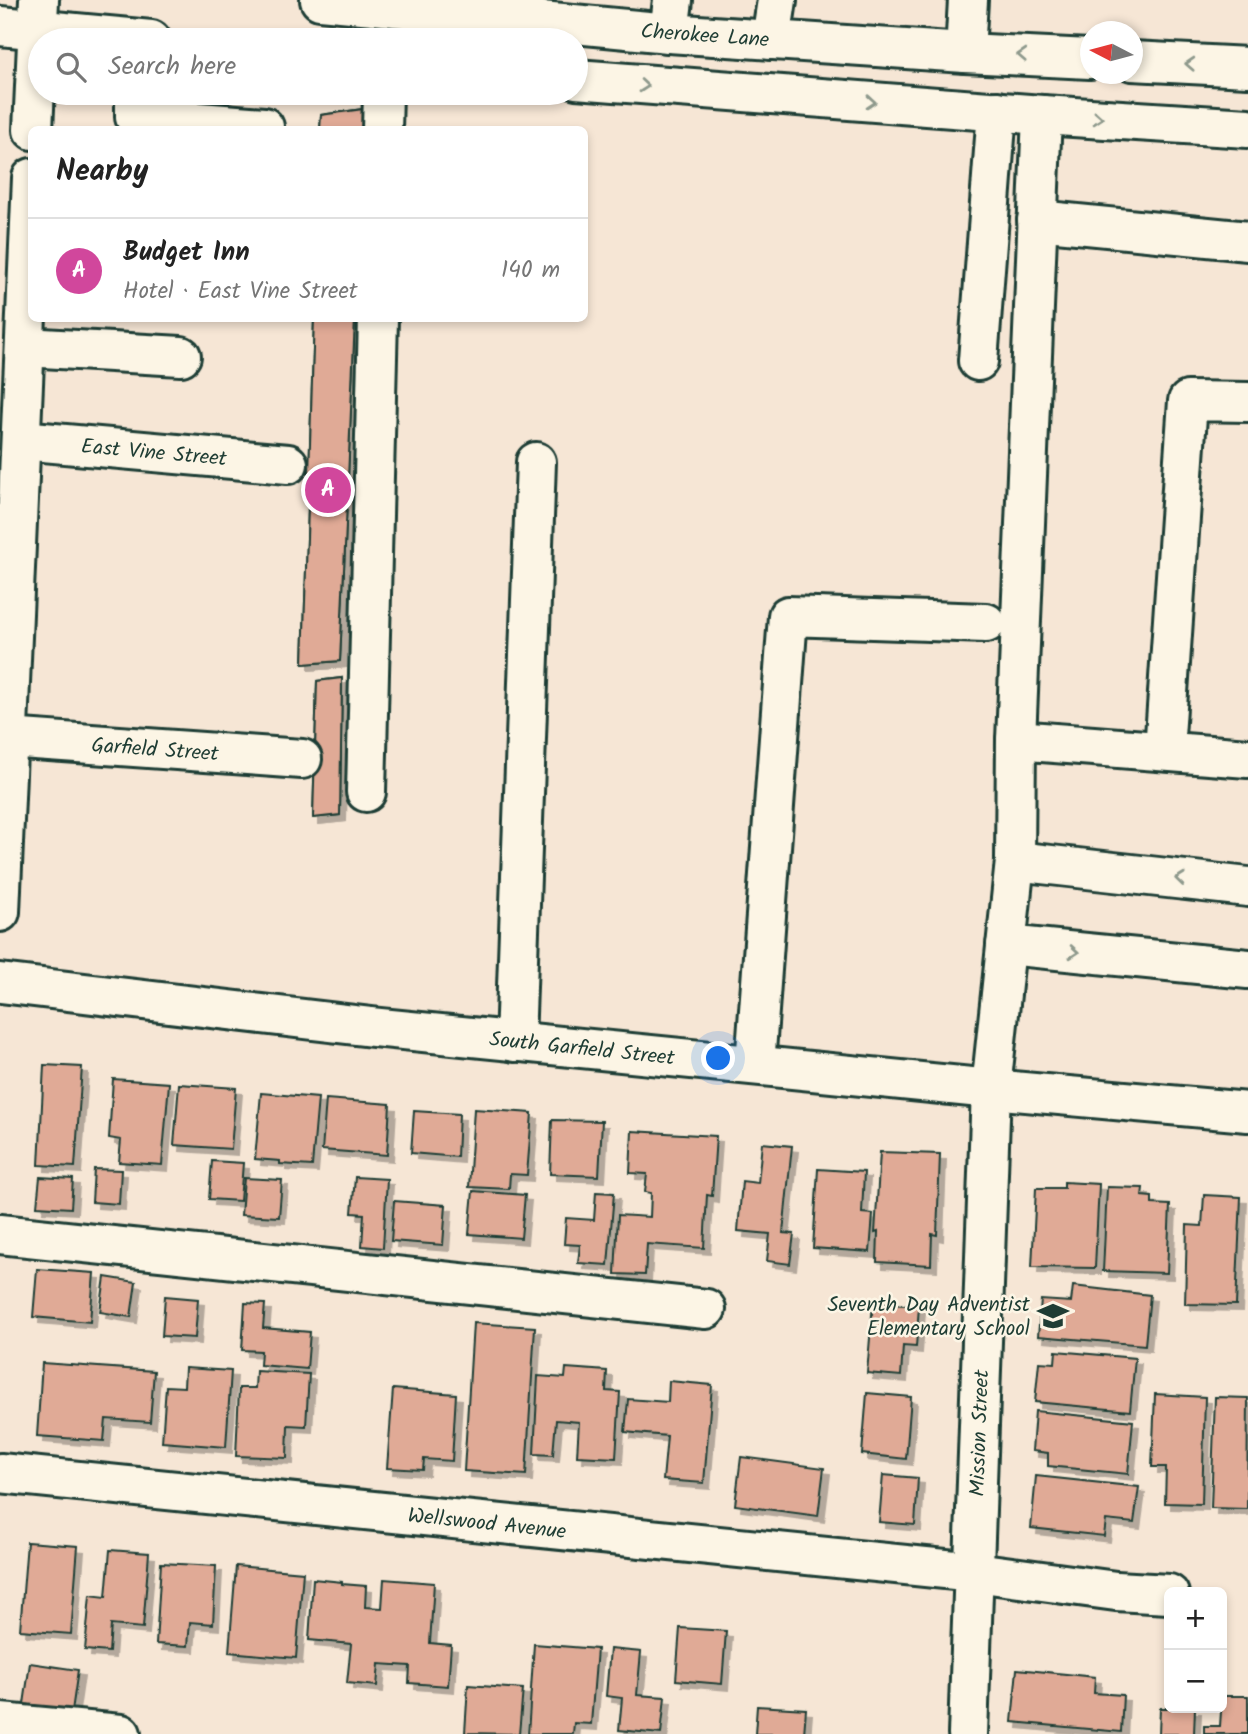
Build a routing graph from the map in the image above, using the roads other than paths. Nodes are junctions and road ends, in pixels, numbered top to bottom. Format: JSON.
{"nodes":[{"id":1,"x":320,"y":0,"type":"edge"},
{"id":2,"x":777,"y":0,"type":"edge"},
{"id":3,"x":968,"y":0,"type":"edge"},
{"id":4,"x":38,"y":15,"type":"edge"},
{"id":5,"x":671,"y":17,"type":"edge"},
{"id":6,"x":0,"y":26,"type":"edge"},
{"id":7,"x":92,"y":28,"type":"edge"},
{"id":8,"x":771,"y":40,"type":"junction"},
{"id":9,"x":965,"y":53,"type":"junction"},
{"id":10,"x":1080,"y":59,"type":"edge"},
{"id":11,"x":1143,"y":62,"type":"edge"},
{"id":12,"x":1248,"y":67,"type":"edge"},
{"id":13,"x":588,"y":80,"type":"edge"},
{"id":14,"x":34,"y":105,"type":"edge"},
{"id":15,"x":135,"y":105,"type":"edge"},
{"id":16,"x":383,"y":105,"type":"edge"},
{"id":17,"x":997,"y":111,"type":"junction"},
{"id":18,"x":1042,"y":115,"type":"junction"},
{"id":19,"x":33,"y":126,"type":"edge"},
{"id":20,"x":251,"y":126,"type":"edge"},
{"id":21,"x":382,"y":126,"type":"edge"},
{"id":22,"x":1248,"y":128,"type":"edge"},
{"id":23,"x":1037,"y":220,"type":"junction"},
{"id":24,"x":1248,"y":241,"type":"edge"},
{"id":25,"x":28,"y":275,"type":"edge"},
{"id":26,"x":378,"y":322,"type":"edge"},
{"id":27,"x":25,"y":347,"type":"junction"},
{"id":28,"x":181,"y":356,"type":"dead end"},
{"id":29,"x":978,"y":361,"type":"dead end"},
{"id":30,"x":1248,"y":402,"type":"edge"},
{"id":31,"x":20,"y":440,"type":"junction"},
{"id":32,"x":536,"y":462,"type":"dead end"},
{"id":33,"x":288,"y":464,"type":"dead end"},
{"id":34,"x":9,"y":498,"type":"edge"},
{"id":35,"x":986,"y":623,"type":"dead end"},
{"id":36,"x":5,"y":686,"type":"edge"},
{"id":37,"x":7,"y":738,"type":"junction"},
{"id":38,"x":1016,"y":740,"type":"junction"},
{"id":39,"x":1164,"y":751,"type":"junction"},
{"id":40,"x":1248,"y":758,"type":"edge"},
{"id":41,"x":302,"y":759,"type":"dead end"},
{"id":42,"x":366,"y":792,"type":"dead end"},
{"id":43,"x":1014,"y":861,"type":"junction"},
{"id":44,"x":1248,"y":887,"type":"edge"},
{"id":45,"x":0,"y":912,"type":"edge"},
{"id":46,"x":1006,"y":945,"type":"junction"},
{"id":47,"x":1248,"y":968,"type":"edge"},
{"id":48,"x":0,"y":983,"type":"edge"},
{"id":49,"x":515,"y":1042,"type":"junction"},
{"id":50,"x":755,"y":1066,"type":"junction"},
{"id":51,"x":990,"y":1089,"type":"junction"},
{"id":52,"x":1248,"y":1112,"type":"edge"},
{"id":53,"x":0,"y":1234,"type":"edge"},
{"id":54,"x":706,"y":1310,"type":"dead end"},
{"id":55,"x":0,"y":1474,"type":"edge"},
{"id":56,"x":975,"y":1572,"type":"junction"},
{"id":57,"x":1164,"y":1594,"type":"edge"},
{"id":58,"x":0,"y":1723,"type":"edge"},
{"id":59,"x":121,"y":1734,"type":"edge"},
{"id":60,"x":968,"y":1734,"type":"edge"}],
"edges":[{"from":1,"to":5,"type":"street","name":"Cherokee Lane"},
{"from":2,"to":8,"type":"street"},
{"from":3,"to":9,"type":"street"},
{"from":4,"to":6,"type":"street"},
{"from":4,"to":7,"type":"street"},
{"from":5,"to":8,"type":"street","name":"Cherokee Lane"},
{"from":8,"to":9,"type":"street","name":"Cherokee Lane"},
{"from":10,"to":9,"type":"street","name":"Cherokee Lane","one_way":true},
{"from":12,"to":11,"type":"street","one_way":true},
{"from":13,"to":17,"type":"street","one_way":true},
{"from":14,"to":19,"type":"street"},
{"from":15,"to":20,"type":"street"},
{"from":16,"to":21,"type":"street"},
{"from":17,"to":18,"type":"street"},
{"from":17,"to":29,"type":"street"},
{"from":18,"to":22,"type":"street","one_way":true},
{"from":18,"to":23,"type":"street","name":"Mission Street"},
{"from":23,"to":24,"type":"street"},
{"from":23,"to":38,"type":"street","name":"Mission Street"},
{"from":25,"to":27,"type":"street"},
{"from":26,"to":42,"type":"street"},
{"from":27,"to":28,"type":"street"},
{"from":27,"to":31,"type":"street"},
{"from":30,"to":39,"type":"street"},
{"from":31,"to":33,"type":"street","name":"East Vine Street"},
{"from":31,"to":34,"type":"street"},
{"from":32,"to":49,"type":"street"},
{"from":34,"to":36,"type":"street"},
{"from":35,"to":50,"type":"street"},
{"from":36,"to":37,"type":"street"},
{"from":37,"to":41,"type":"street","name":"Garfield Street"},
{"from":37,"to":45,"type":"street"},
{"from":38,"to":39,"type":"street"},
{"from":38,"to":43,"type":"street","name":"Mission Street"},
{"from":39,"to":40,"type":"street"},
{"from":44,"to":43,"type":"street","one_way":true},
{"from":43,"to":46,"type":"street","name":"Mission Street"},
{"from":46,"to":47,"type":"street","one_way":true},
{"from":46,"to":51,"type":"street","name":"Mission Street"},
{"from":48,"to":49,"type":"street","name":"South Garfield Street"},
{"from":49,"to":50,"type":"street","name":"South Garfield Street"},
{"from":50,"to":51,"type":"street","name":"South Garfield Street"},
{"from":51,"to":52,"type":"street","name":"South Garfield Street"},
{"from":51,"to":56,"type":"street","name":"Mission Street"},
{"from":53,"to":54,"type":"street"},
{"from":55,"to":56,"type":"street","name":"Wellswood Avenue"},
{"from":56,"to":57,"type":"street","name":"Wellswood Avenue"},
{"from":56,"to":60,"type":"street","name":"Mission Street"},
{"from":58,"to":59,"type":"street"}]}
